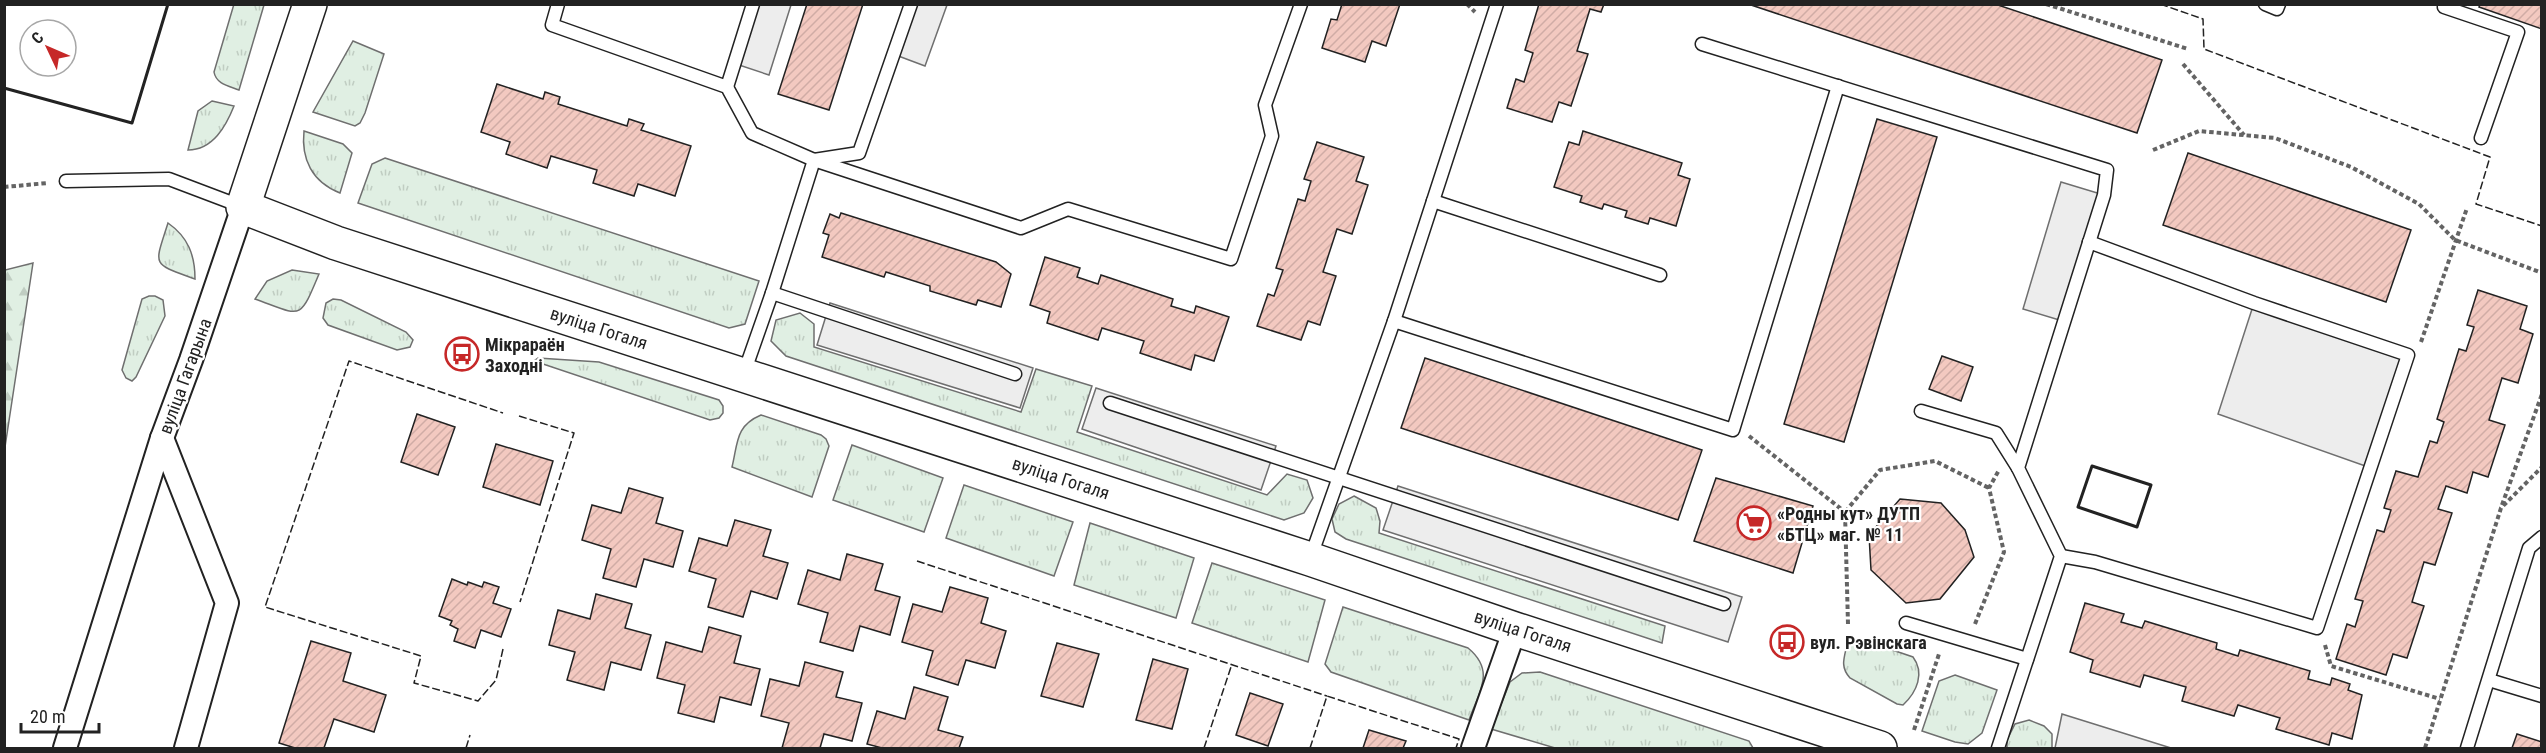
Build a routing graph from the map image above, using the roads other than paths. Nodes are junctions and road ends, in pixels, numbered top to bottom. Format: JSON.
{"nodes":[{"id":1,"x":310,"y":4,"type":"edge"},
{"id":2,"x":558,"y":4,"type":"edge"},
{"id":3,"x":753,"y":4,"type":"edge"},
{"id":4,"x":911,"y":4,"type":"edge"},
{"id":5,"x":1301,"y":4,"type":"edge"},
{"id":6,"x":1497,"y":4,"type":"edge"},
{"id":7,"x":2265,"y":4,"type":"edge"},
{"id":8,"x":2279,"y":4,"type":"edge"},
{"id":9,"x":2445,"y":4,"type":"edge"},
{"id":10,"x":1702,"y":44,"type":"dead end"},
{"id":11,"x":1838,"y":86,"type":"junction"},
{"id":12,"x":727,"y":87,"type":"junction"},
{"id":13,"x":2481,"y":138,"type":"dead end"},
{"id":14,"x":814,"y":160,"type":"junction"},
{"id":15,"x":66,"y":181,"type":"road end"},
{"id":16,"x":1433,"y":201,"type":"junction"},
{"id":17,"x":243,"y":207,"type":"junction"},
{"id":18,"x":2089,"y":243,"type":"junction"},
{"id":19,"x":1660,"y":275,"type":"dead end"},
{"id":20,"x":772,"y":293,"type":"junction"},
{"id":21,"x":1394,"y":321,"type":"junction"},
{"id":22,"x":743,"y":374,"type":"junction"},
{"id":23,"x":1015,"y":374,"type":"dead end"},
{"id":24,"x":1110,"y":403,"type":"dead end"},
{"id":25,"x":1921,"y":411,"type":"dead end"},
{"id":26,"x":162,"y":438,"type":"junction"},
{"id":27,"x":2018,"y":468,"type":"junction"},
{"id":28,"x":1338,"y":476,"type":"junction"},
{"id":29,"x":2541,"y":537,"type":"edge"},
{"id":30,"x":2061,"y":556,"type":"junction"},
{"id":31,"x":1310,"y":559,"type":"junction"},
{"id":32,"x":1724,"y":604,"type":"dead end"},
{"id":33,"x":1906,"y":623,"type":"dead end"},
{"id":34,"x":1515,"y":629,"type":"junction"},
{"id":35,"x":2027,"y":659,"type":"junction"},
{"id":36,"x":2488,"y":680,"type":"junction"},
{"id":37,"x":2541,"y":696,"type":"edge"},
{"id":38,"x":65,"y":748,"type":"edge"},
{"id":39,"x":186,"y":748,"type":"edge"},
{"id":40,"x":1473,"y":748,"type":"edge"},
{"id":41,"x":1880,"y":748,"type":"edge"},
{"id":42,"x":1998,"y":748,"type":"edge"},
{"id":43,"x":2467,"y":748,"type":"edge"}],
"edges":[{"from":1,"to":17,"type":"main road","name":"вуліца Гагарына"},
{"from":2,"to":12,"type":"lane"},
{"from":3,"to":12,"type":"lane"},
{"from":4,"to":14,"type":"lane"},
{"from":5,"to":14,"type":"lane"},
{"from":6,"to":16,"type":"lane"},
{"from":7,"to":8,"type":"lane"},
{"from":9,"to":13,"type":"lane"},
{"from":10,"to":11,"type":"lane"},
{"from":11,"to":18,"type":"lane"},
{"from":11,"to":21,"type":"lane"},
{"from":12,"to":14,"type":"lane"},
{"from":14,"to":20,"type":"lane"},
{"from":15,"to":17,"type":"lane"},
{"from":16,"to":19,"type":"lane"},
{"from":16,"to":21,"type":"lane"},
{"from":17,"to":22,"type":"main road","name":"вуліца Гогаля"},
{"from":17,"to":26,"type":"street","name":"вуліца Гагарына"},
{"from":18,"to":27,"type":"lane"},
{"from":18,"to":30,"type":"lane"},
{"from":20,"to":22,"type":"lane"},
{"from":20,"to":23,"type":"lane"},
{"from":21,"to":28,"type":"lane"},
{"from":22,"to":31,"type":"main road","name":"вуліца Гогаля"},
{"from":24,"to":28,"type":"lane"},
{"from":25,"to":27,"type":"lane"},
{"from":26,"to":38,"type":"street","name":"вуліца Гагарына"},
{"from":26,"to":39,"type":"street"},
{"from":27,"to":30,"type":"lane"},
{"from":28,"to":31,"type":"lane"},
{"from":28,"to":32,"type":"lane"},
{"from":29,"to":36,"type":"lane"},
{"from":30,"to":35,"type":"lane"},
{"from":31,"to":34,"type":"main road","name":"вуліца Гогаля"},
{"from":33,"to":35,"type":"lane"},
{"from":34,"to":40,"type":"street"},
{"from":34,"to":41,"type":"main road","name":"вуліца Гогаля"},
{"from":35,"to":42,"type":"lane"},
{"from":36,"to":37,"type":"lane"},
{"from":36,"to":43,"type":"lane"}]}
